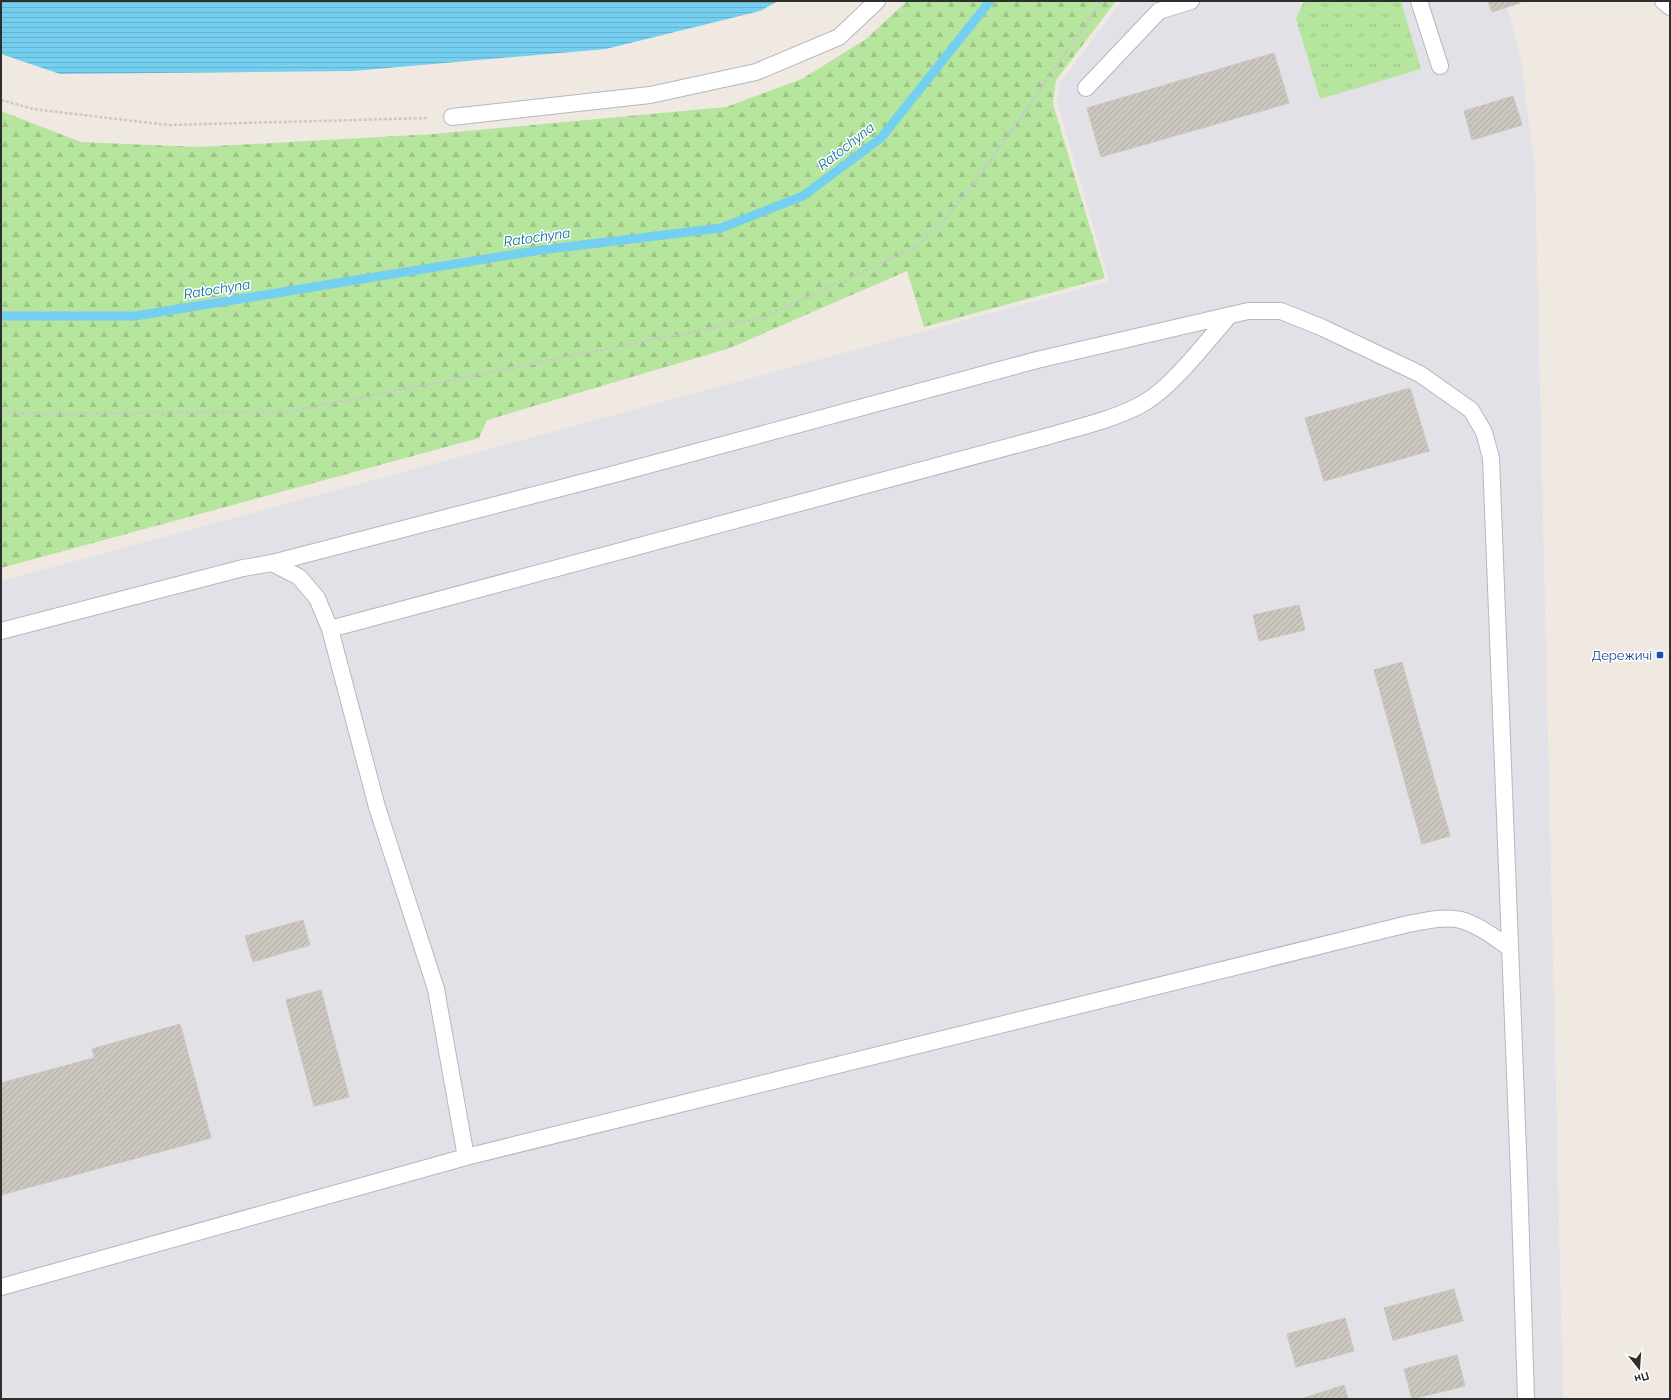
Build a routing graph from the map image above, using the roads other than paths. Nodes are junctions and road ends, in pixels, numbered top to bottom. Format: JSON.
{"nodes":[{"id":1,"x":877,"y":1,"type":"edge"},
{"id":2,"x":1191,"y":1,"type":"edge"},
{"id":3,"x":1421,"y":1,"type":"edge"},
{"id":4,"x":1663,"y":1,"type":"edge"},
{"id":5,"x":1670,"y":7,"type":"edge"},
{"id":6,"x":1440,"y":66,"type":"dead end"},
{"id":7,"x":1086,"y":88,"type":"dead end"},
{"id":8,"x":452,"y":117,"type":"road end"},
{"id":9,"x":1229,"y":316,"type":"junction"},
{"id":10,"x":272,"y":563,"type":"junction"},
{"id":11,"x":330,"y":629,"type":"junction"},
{"id":12,"x":1,"y":631,"type":"edge"},
{"id":13,"x":1510,"y":948,"type":"junction"},
{"id":14,"x":466,"y":1157,"type":"junction"},
{"id":15,"x":1,"y":1287,"type":"edge"},
{"id":16,"x":1526,"y":1399,"type":"edge"}],
"edges":[{"from":1,"to":8,"type":"lane"},
{"from":2,"to":7,"type":"lane"},
{"from":3,"to":6,"type":"lane"},
{"from":4,"to":5,"type":"lane"},
{"from":9,"to":10,"type":"lane"},
{"from":9,"to":11,"type":"lane"},
{"from":9,"to":13,"type":"lane"},
{"from":10,"to":11,"type":"lane"},
{"from":10,"to":12,"type":"lane"},
{"from":11,"to":14,"type":"lane"},
{"from":13,"to":14,"type":"lane"},
{"from":13,"to":16,"type":"lane"},
{"from":14,"to":15,"type":"lane"}]}
